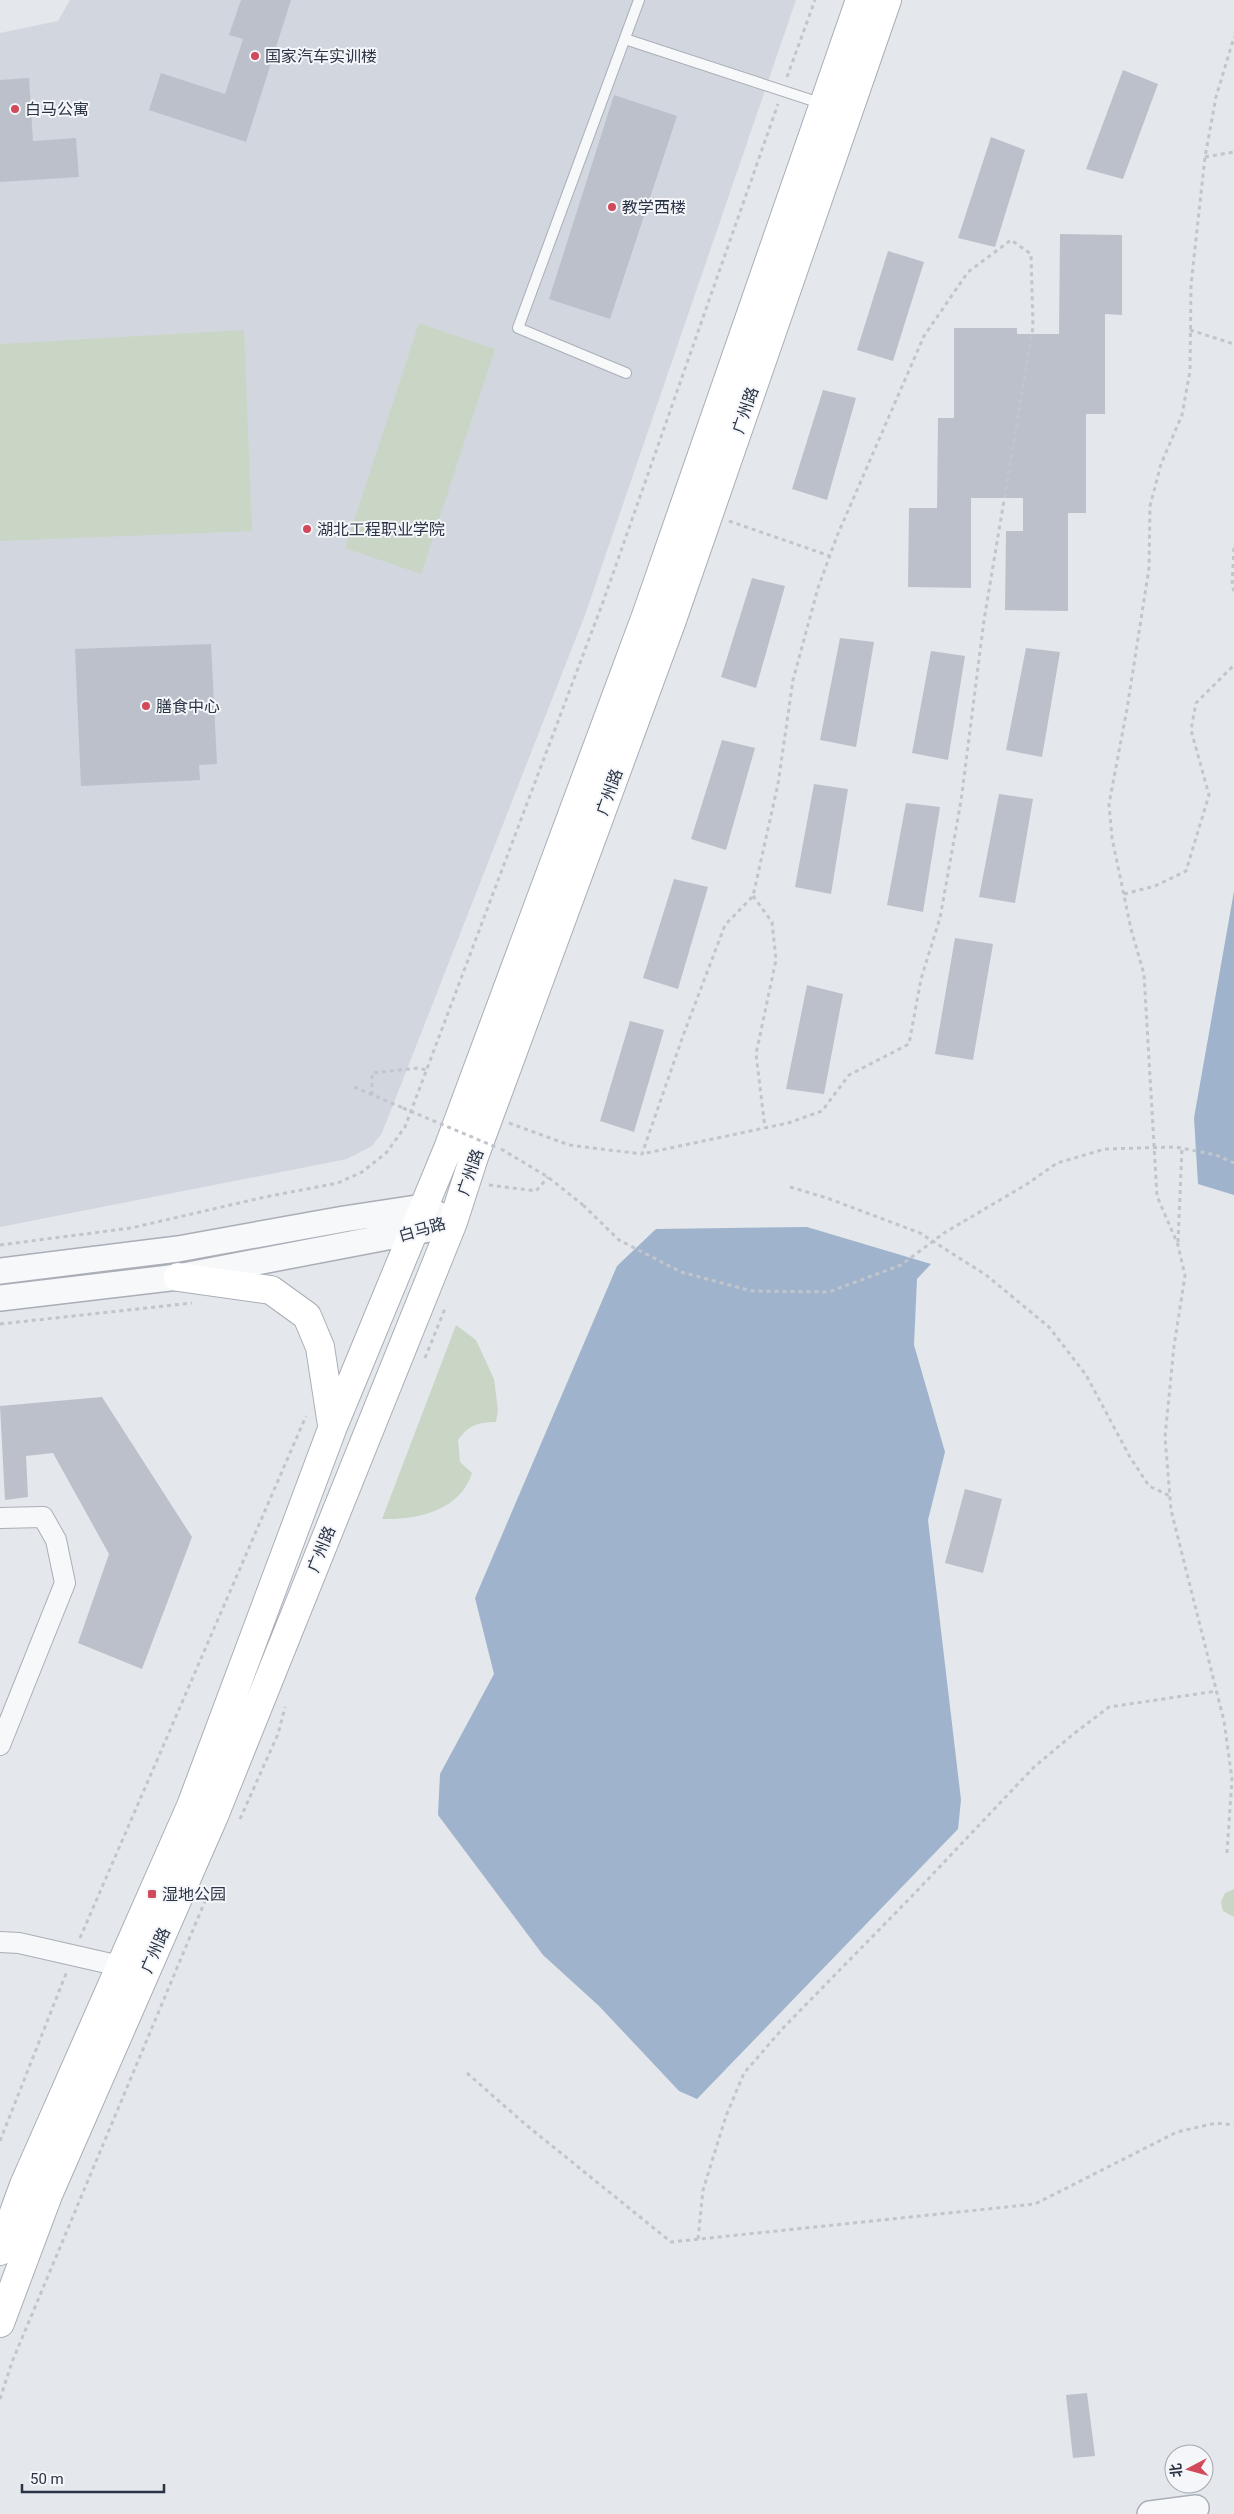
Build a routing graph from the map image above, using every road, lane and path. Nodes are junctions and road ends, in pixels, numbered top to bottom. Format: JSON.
{"nodes":[{"id":1,"x":639,"y":0,"type":"edge"},
{"id":2,"x":815,"y":0,"type":"edge"},
{"id":3,"x":860,"y":0,"type":"edge"},
{"id":4,"x":887,"y":0,"type":"edge"},
{"id":5,"x":1234,"y":37,"type":"edge"},
{"id":6,"x":625,"y":39,"type":"junction"},
{"id":7,"x":783,"y":89,"type":"junction"},
{"id":8,"x":824,"y":104,"type":"junction"},
{"id":9,"x":1234,"y":152,"type":"edge"},
{"id":10,"x":1205,"y":158,"type":"junction"},
{"id":11,"x":1190,"y":330,"type":"junction"},
{"id":12,"x":1234,"y":344,"type":"edge"},
{"id":13,"x":626,"y":373,"type":"dead end"},
{"id":14,"x":728,"y":521,"type":"dead end"},
{"id":15,"x":1234,"y":548,"type":"edge"},
{"id":16,"x":830,"y":556,"type":"junction"},
{"id":17,"x":1234,"y":591,"type":"edge"},
{"id":18,"x":1234,"y":665,"type":"edge"},
{"id":19,"x":1124,"y":894,"type":"junction"},
{"id":20,"x":753,"y":896,"type":"junction"},
{"id":21,"x":426,"y":1070,"type":"junction"},
{"id":22,"x":354,"y":1087,"type":"dead end"},
{"id":23,"x":372,"y":1095,"type":"junction"},
{"id":24,"x":490,"y":1115,"type":"junction"},
{"id":25,"x":765,"y":1128,"type":"junction"},
{"id":26,"x":1182,"y":1148,"type":"junction"},
{"id":27,"x":642,"y":1154,"type":"junction"},
{"id":28,"x":1234,"y":1162,"type":"edge"},
{"id":29,"x":548,"y":1177,"type":"junction"},
{"id":30,"x":486,"y":1184,"type":"dead end"},
{"id":31,"x":790,"y":1187,"type":"dead end"},
{"id":32,"x":423,"y":1207,"type":"junction"},
{"id":33,"x":453,"y":1222,"type":"junction"},
{"id":34,"x":414,"y":1234,"type":"junction"},
{"id":35,"x":0,"y":1245,"type":"edge"},
{"id":36,"x":1178,"y":1245,"type":"junction"},
{"id":37,"x":0,"y":1271,"type":"edge"},
{"id":38,"x":178,"y":1277,"type":"junction"},
{"id":39,"x":0,"y":1298,"type":"edge"},
{"id":40,"x":198,"y":1303,"type":"dead end"},
{"id":41,"x":0,"y":1324,"type":"edge"},
{"id":42,"x":307,"y":1415,"type":"dead end"},
{"id":43,"x":332,"y":1430,"type":"junction"},
{"id":44,"x":1170,"y":1496,"type":"junction"},
{"id":45,"x":0,"y":1518,"type":"edge"},
{"id":46,"x":1216,"y":1691,"type":"junction"},
{"id":47,"x":0,"y":1746,"type":"edge"},
{"id":48,"x":1227,"y":1854,"type":"dead end"},
{"id":49,"x":0,"y":1942,"type":"edge"},
{"id":50,"x":73,"y":1956,"type":"junction"},
{"id":51,"x":120,"y":1966,"type":"junction"},
{"id":52,"x":467,"y":2072,"type":"dead end"},
{"id":53,"x":1234,"y":2124,"type":"edge"},
{"id":54,"x":0,"y":2141,"type":"edge"},
{"id":55,"x":698,"y":2239,"type":"junction"},
{"id":56,"x":0,"y":2251,"type":"edge"},
{"id":57,"x":0,"y":2323,"type":"edge"},
{"id":58,"x":1197,"y":2511,"type":"edge"},
{"id":59,"x":1150,"y":2514,"type":"edge"}],
"edges":[{"from":1,"to":6,"type":"lane"},
{"from":2,"to":7,"type":"path"},
{"from":3,"to":8,"type":"main road","name":"广州路"},
{"from":4,"to":24,"type":"main road","name":"广州路"},
{"from":5,"to":10,"type":"path"},
{"from":6,"to":7,"type":"lane"},
{"from":6,"to":13,"type":"lane"},
{"from":7,"to":8,"type":"lane"},
{"from":7,"to":21,"type":"path"},
{"from":8,"to":32,"type":"main road","name":"广州路"},
{"from":9,"to":10,"type":"path"},
{"from":10,"to":11,"type":"path"},
{"from":11,"to":12,"type":"path"},
{"from":11,"to":19,"type":"path"},
{"from":14,"to":16,"type":"path"},
{"from":15,"to":17,"type":"path"},
{"from":16,"to":20,"type":"path"},
{"from":16,"to":25,"type":"path"},
{"from":18,"to":19,"type":"path"},
{"from":19,"to":36,"type":"path"},
{"from":20,"to":25,"type":"path"},
{"from":20,"to":27,"type":"path"},
{"from":21,"to":23,"type":"path"},
{"from":21,"to":35,"type":"path"},
{"from":22,"to":23,"type":"path"},
{"from":23,"to":29,"type":"path","bridge":true},
{"from":24,"to":27,"type":"path"},
{"from":24,"to":33,"type":"main road","name":"广州路"},
{"from":25,"to":27,"type":"path"},
{"from":26,"to":28,"type":"path","bridge":true},
{"from":26,"to":29,"type":"path","bridge":true},
{"from":26,"to":36,"type":"path"},
{"from":29,"to":30,"type":"path"},
{"from":31,"to":44,"type":"path"},
{"from":32,"to":33,"type":"street","name":"白马路"},
{"from":32,"to":34,"type":"main road","name":"广州路"},
{"from":32,"to":37,"type":"street","name":"白马路"},
{"from":33,"to":34,"type":"street","name":"白马路"},
{"from":33,"to":57,"type":"main road","name":"广州路"},
{"from":34,"to":38,"type":"street","name":"白马路"},
{"from":34,"to":43,"type":"main road","name":"广州路"},
{"from":36,"to":44,"type":"path"},
{"from":38,"to":39,"type":"street","name":"白马路"},
{"from":38,"to":43,"type":"main road"},
{"from":40,"to":41,"type":"path"},
{"from":42,"to":50,"type":"path"},
{"from":43,"to":51,"type":"main road","name":"广州路"},
{"from":44,"to":46,"type":"path"},
{"from":45,"to":47,"type":"street"},
{"from":46,"to":48,"type":"path"},
{"from":46,"to":55,"type":"path"},
{"from":49,"to":50,"type":"street"},
{"from":50,"to":51,"type":"street"},
{"from":50,"to":54,"type":"path"},
{"from":51,"to":56,"type":"main road","name":"广州路"},
{"from":52,"to":55,"type":"path"},
{"from":53,"to":55,"type":"path"},
{"from":58,"to":59,"type":"street"}]}
